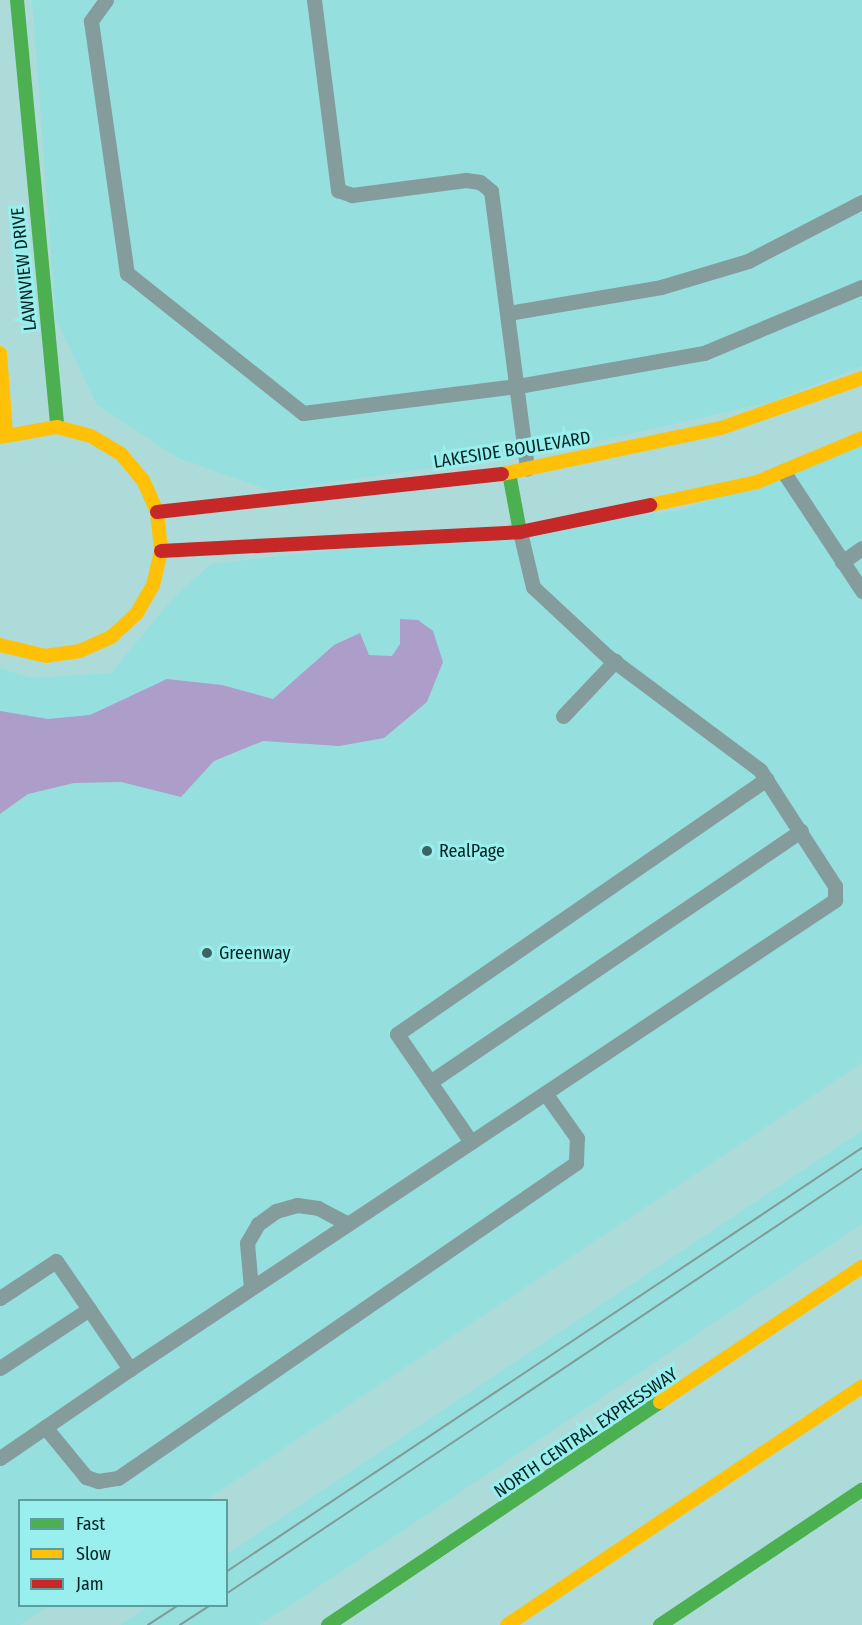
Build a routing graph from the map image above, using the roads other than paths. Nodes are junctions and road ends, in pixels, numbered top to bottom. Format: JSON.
{"nodes":[{"id":1,"x":16,"y":0,"type":"edge"},
{"id":2,"x":22,"y":0,"type":"edge"},
{"id":3,"x":106,"y":0,"type":"edge"},
{"id":4,"x":314,"y":0,"type":"edge"},
{"id":5,"x":16,"y":15,"type":"junction"},
{"id":6,"x":862,"y":202,"type":"edge"},
{"id":7,"x":862,"y":287,"type":"edge"},
{"id":8,"x":508,"y":313,"type":"junction"},
{"id":9,"x":0,"y":353,"type":"edge"},
{"id":10,"x":862,"y":378,"type":"edge"},
{"id":11,"x":518,"y":386,"type":"junction"},
{"id":12,"x":57,"y":427,"type":"junction"},
{"id":13,"x":3,"y":435,"type":"edge"},
{"id":14,"x":862,"y":438,"type":"edge"},
{"id":15,"x":526,"y":469,"type":"junction"},
{"id":16,"x":783,"y":471,"type":"junction"},
{"id":17,"x":509,"y":473,"type":"junction"},
{"id":18,"x":158,"y":512,"type":"junction"},
{"id":19,"x":520,"y":532,"type":"junction"},
{"id":20,"x":862,"y":548,"type":"edge"},
{"id":21,"x":161,"y":551,"type":"junction"},
{"id":22,"x":842,"y":562,"type":"junction"},
{"id":23,"x":862,"y":591,"type":"edge"},
{"id":24,"x":0,"y":645,"type":"edge"},
{"id":25,"x":615,"y":661,"type":"junction"},
{"id":26,"x":563,"y":716,"type":"dead end"},
{"id":27,"x":766,"y":779,"type":"junction"},
{"id":28,"x":801,"y":831,"type":"junction"},
{"id":29,"x":430,"y":1082,"type":"junction"},
{"id":30,"x":544,"y":1093,"type":"junction"},
{"id":31,"x":471,"y":1142,"type":"junction"},
{"id":32,"x":348,"y":1224,"type":"junction"},
{"id":33,"x":862,"y":1268,"type":"edge"},
{"id":34,"x":251,"y":1288,"type":"junction"},
{"id":35,"x":0,"y":1298,"type":"edge"},
{"id":36,"x":89,"y":1310,"type":"junction"},
{"id":37,"x":0,"y":1368,"type":"edge"},
{"id":38,"x":130,"y":1369,"type":"junction"},
{"id":39,"x":862,"y":1386,"type":"edge"},
{"id":40,"x":45,"y":1427,"type":"junction"},
{"id":41,"x":0,"y":1458,"type":"edge"},
{"id":42,"x":862,"y":1490,"type":"edge"},
{"id":43,"x":490,"y":1519,"type":"junction"},
{"id":44,"x":412,"y":1587,"type":"dead end"},
{"id":45,"x":328,"y":1625,"type":"edge"},
{"id":46,"x":507,"y":1625,"type":"edge"},
{"id":47,"x":660,"y":1625,"type":"edge"}],
"edges":[{"from":1,"to":5,"type":"main road","name":"LAWNVIEW DRIVE"},
{"from":2,"to":5,"type":"main road"},
{"from":3,"to":11,"type":"lane"},
{"from":4,"to":8,"type":"lane"},
{"from":5,"to":12,"type":"main road","name":"LAWNVIEW DRIVE"},
{"from":6,"to":8,"type":"lane"},
{"from":7,"to":11,"type":"lane"},
{"from":8,"to":11,"type":"lane"},
{"from":9,"to":13,"type":"main road"},
{"from":10,"to":15,"type":"main road","name":"LAKESIDE BOULEVARD"},
{"from":11,"to":15,"type":"lane"},
{"from":12,"to":13,"type":"main road"},
{"from":12,"to":18,"type":"main road"},
{"from":14,"to":16,"type":"main road"},
{"from":15,"to":17,"type":"main road","name":"LAKESIDE BOULEVARD"},
{"from":16,"to":19,"type":"main road"},
{"from":16,"to":22,"type":"lane"},
{"from":17,"to":18,"type":"main road","name":"LAKESIDE BOULEVARD"},
{"from":17,"to":19,"type":"main road"},
{"from":18,"to":21,"type":"main road"},
{"from":19,"to":21,"type":"main road"},
{"from":19,"to":25,"type":"lane"},
{"from":20,"to":22,"type":"lane"},
{"from":21,"to":24,"type":"main road"},
{"from":22,"to":23,"type":"lane"},
{"from":25,"to":26,"type":"lane"},
{"from":25,"to":27,"type":"lane"},
{"from":27,"to":28,"type":"lane"},
{"from":27,"to":29,"type":"lane"},
{"from":28,"to":29,"type":"lane"},
{"from":28,"to":30,"type":"lane"},
{"from":29,"to":31,"type":"lane"},
{"from":30,"to":31,"type":"lane"},
{"from":30,"to":40,"type":"lane"},
{"from":31,"to":32,"type":"lane"},
{"from":32,"to":34,"type":"lane"},
{"from":32,"to":34,"type":"lane"},
{"from":33,"to":43,"type":"main road","name":"NORTH CENTRAL EXPRESSWAY"},
{"from":34,"to":38,"type":"lane"},
{"from":35,"to":36,"type":"lane"},
{"from":36,"to":37,"type":"lane"},
{"from":36,"to":38,"type":"lane"},
{"from":38,"to":40,"type":"lane"},
{"from":39,"to":46,"type":"main road"},
{"from":40,"to":41,"type":"lane"},
{"from":42,"to":47,"type":"main road"},
{"from":43,"to":44,"type":"main road"},
{"from":43,"to":45,"type":"main road","name":"NORTH CENTRAL EXPRESSWAY"}]}
